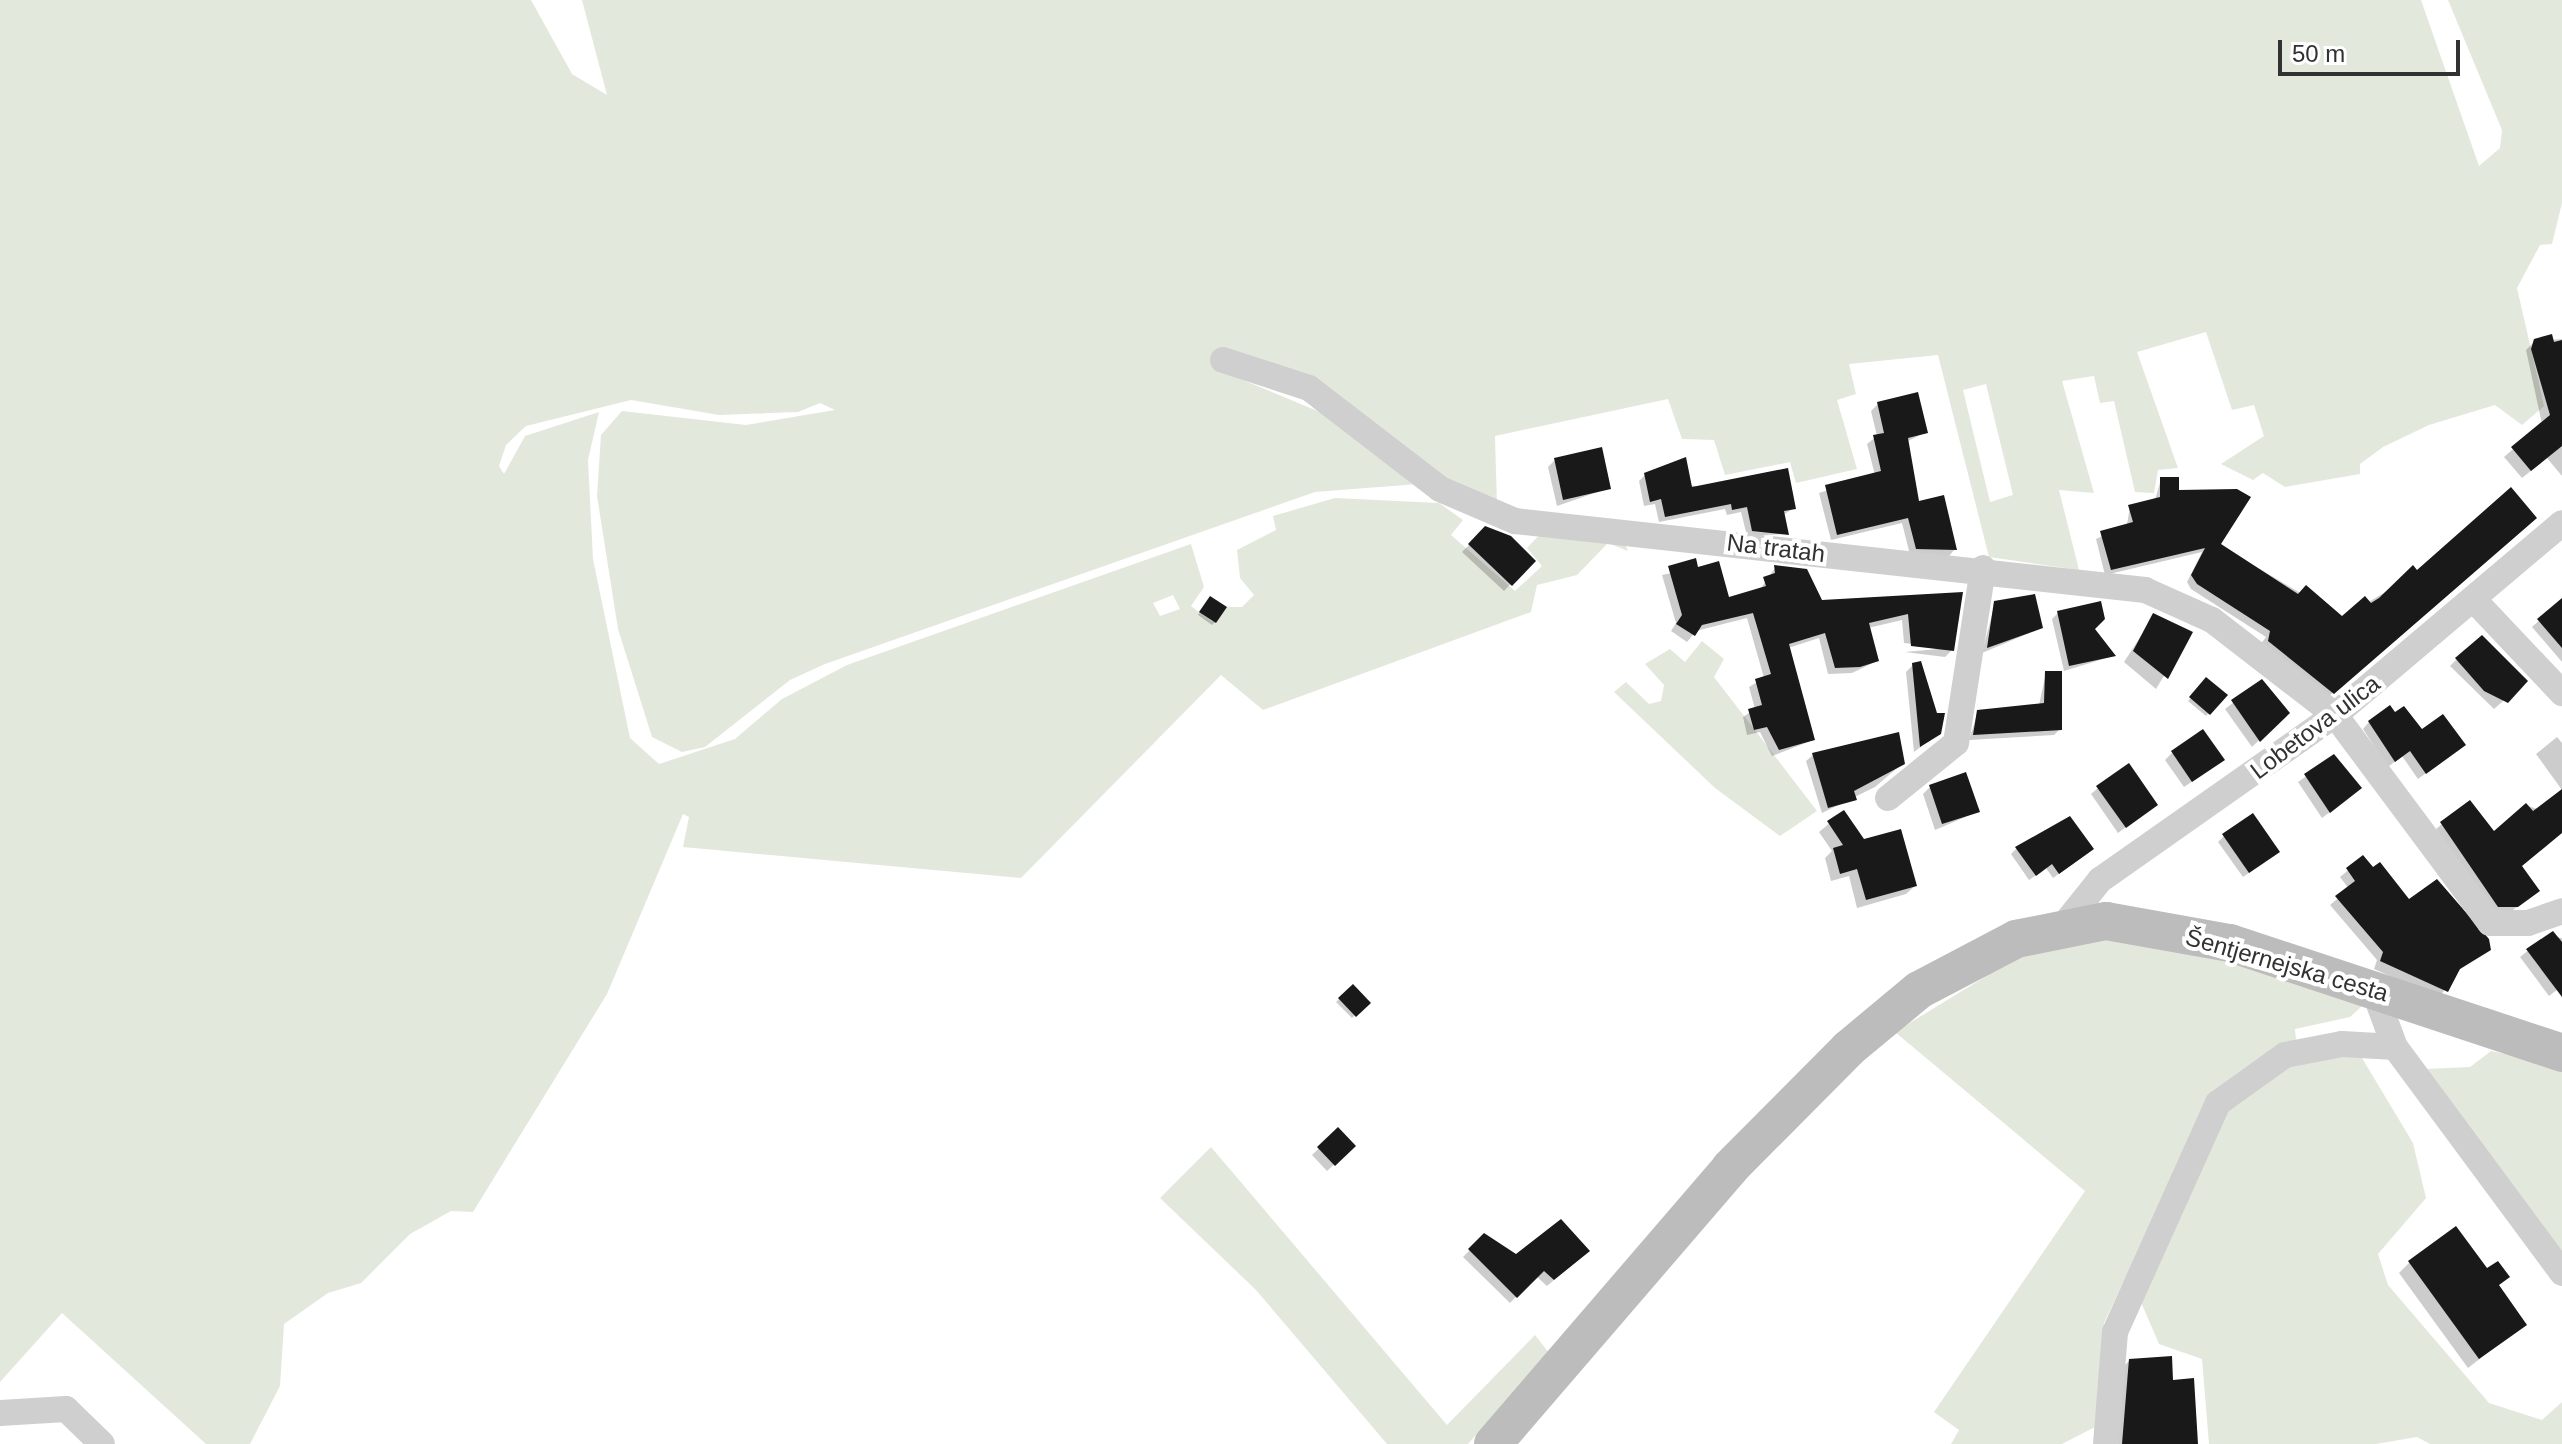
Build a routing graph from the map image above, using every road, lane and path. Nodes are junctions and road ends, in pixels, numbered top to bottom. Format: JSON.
{"nodes":[{"id":1,"x":1223,"y":360,"type":"dead end"},
{"id":2,"x":2562,"y":523,"type":"edge"},
{"id":3,"x":1983,"y":568,"type":"junction"},
{"id":4,"x":2475,"y":601,"type":"junction"},
{"id":5,"x":2562,"y":693,"type":"edge"},
{"id":6,"x":2335,"y":715,"type":"junction"},
{"id":7,"x":1888,"y":798,"type":"dead end"},
{"id":8,"x":2562,"y":911,"type":"edge"},
{"id":9,"x":2064,"y":925,"type":"junction"},
{"id":10,"x":2373,"y":988,"type":"junction"},
{"id":11,"x":2395,"y":1047,"type":"junction"},
{"id":12,"x":2562,"y":1053,"type":"edge"},
{"id":13,"x":2562,"y":1273,"type":"edge"},
{"id":14,"x":0,"y":1413,"type":"edge"},
{"id":15,"x":102,"y":1444,"type":"edge"},
{"id":16,"x":1493,"y":1444,"type":"edge"},
{"id":17,"x":2106,"y":1444,"type":"edge"}],
"edges":[{"from":1,"to":3,"type":"street","name":"Na tratah"},
{"from":2,"to":4,"type":"street","name":"Lobetova ulica"},
{"from":3,"to":6,"type":"street","name":"Na tratah"},
{"from":3,"to":7,"type":"street"},
{"from":4,"to":5,"type":"street"},
{"from":4,"to":6,"type":"street","name":"Lobetova ulica"},
{"from":6,"to":8,"type":"street","name":"Na tratah"},
{"from":6,"to":9,"type":"street","name":"Lobetova ulica"},
{"from":9,"to":10,"type":"main road","name":"Šentjernejska cesta"},
{"from":9,"to":16,"type":"main road","name":"Šentjernejska cesta"},
{"from":10,"to":11,"type":"street"},
{"from":10,"to":12,"type":"main road","name":"Šentjernejska cesta"},
{"from":11,"to":13,"type":"street"},
{"from":11,"to":17,"type":"street"},
{"from":14,"to":15,"type":"street"}]}
